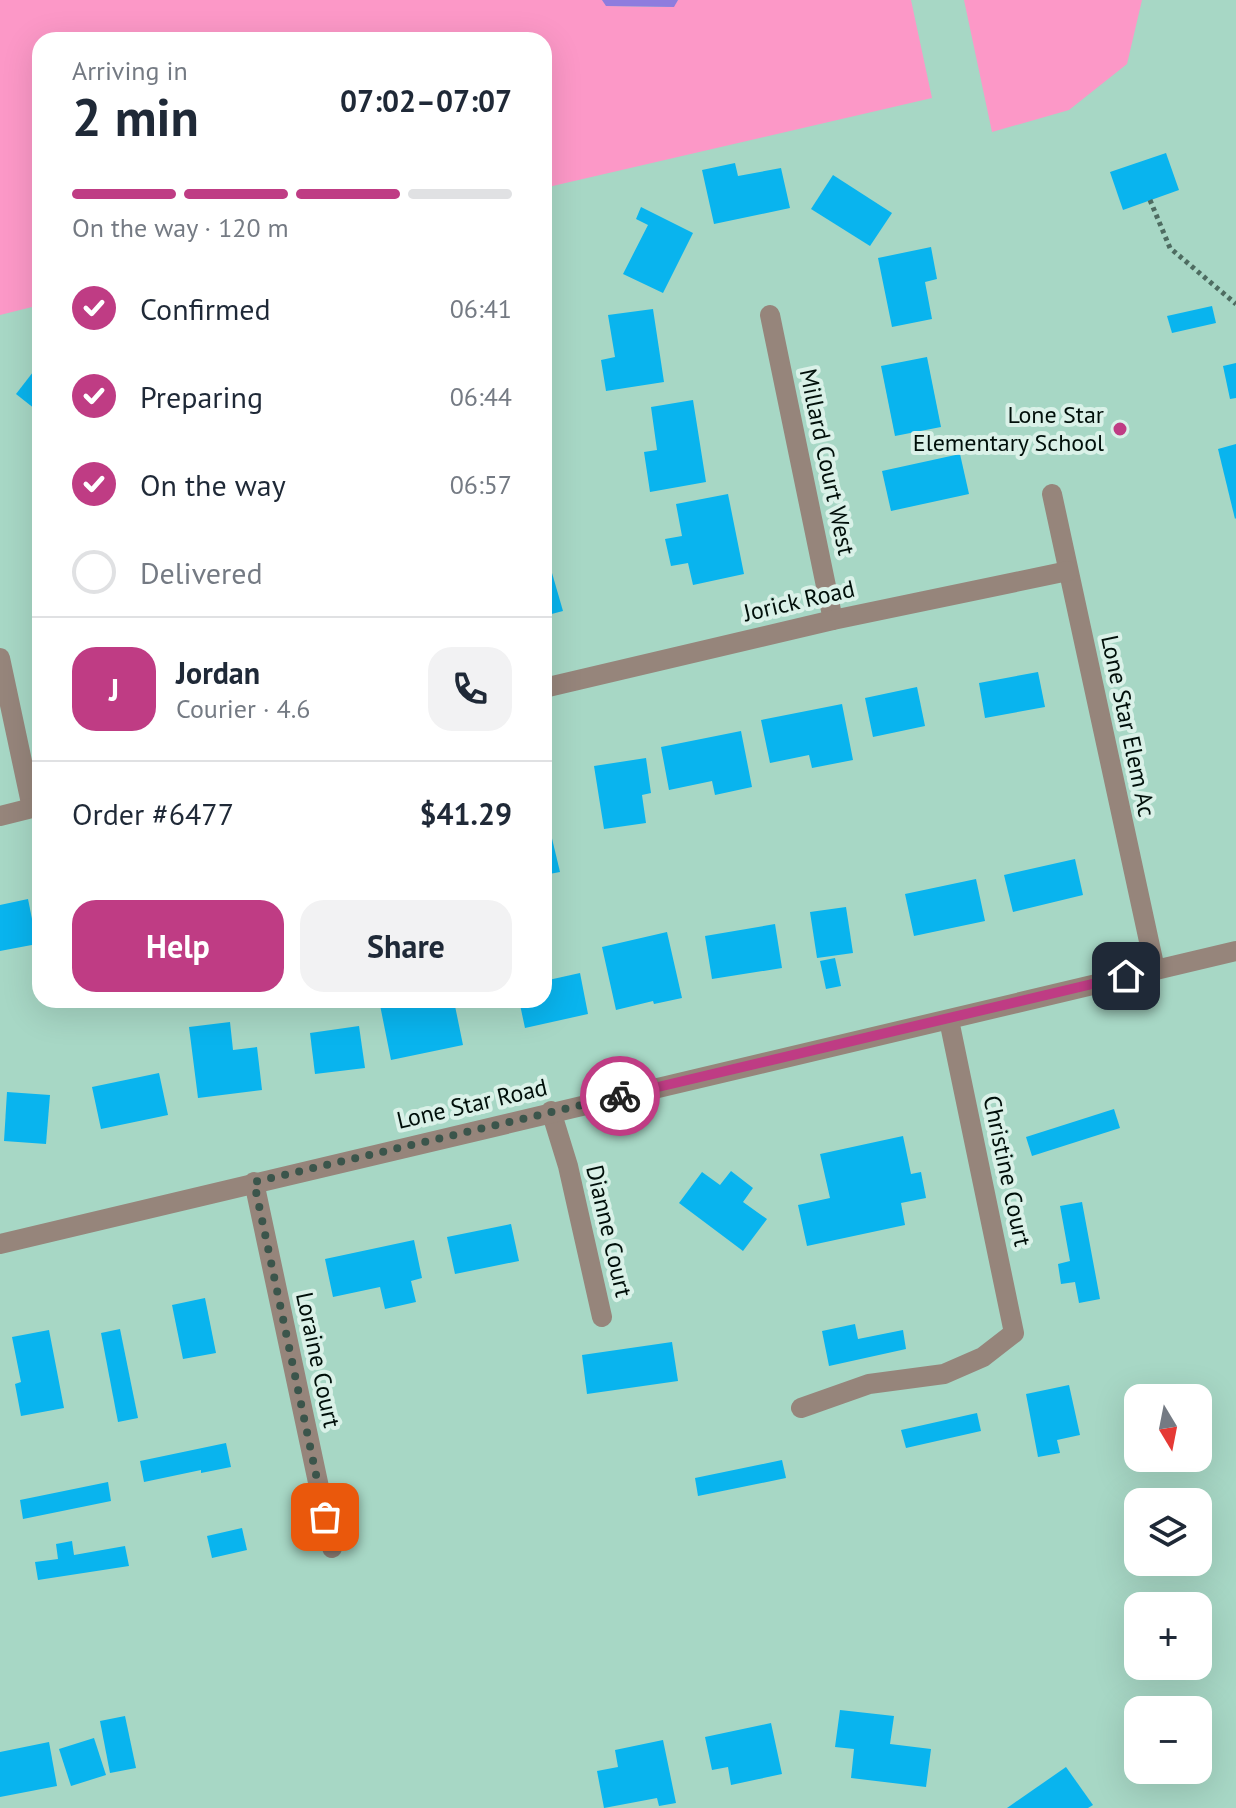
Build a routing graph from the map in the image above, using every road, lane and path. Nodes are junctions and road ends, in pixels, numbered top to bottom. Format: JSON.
{"nodes":[{"id":1,"x":1150,"y":200,"type":"dead end"},
{"id":2,"x":1236,"y":304,"type":"edge"},
{"id":3,"x":770,"y":315,"type":"dead end"},
{"id":4,"x":1052,"y":494,"type":"dead end"},
{"id":5,"x":1068,"y":571,"type":"junction"},
{"id":6,"x":833,"y":620,"type":"junction"},
{"id":7,"x":0,"y":658,"type":"edge"},
{"id":8,"x":552,"y":686,"type":"edge"},
{"id":9,"x":32,"y":790,"type":"edge"},
{"id":10,"x":32,"y":808,"type":"edge"},
{"id":11,"x":0,"y":816,"type":"edge"},
{"id":12,"x":1236,"y":951,"type":"edge"},
{"id":13,"x":1155,"y":969,"type":"junction"},
{"id":14,"x":949,"y":1020,"type":"junction"},
{"id":15,"x":551,"y":1111,"type":"junction"},
{"id":16,"x":254,"y":1182,"type":"junction"},
{"id":17,"x":0,"y":1244,"type":"edge"},
{"id":18,"x":602,"y":1317,"type":"dead end"},
{"id":19,"x":801,"y":1408,"type":"dead end"},
{"id":20,"x":332,"y":1548,"type":"dead end"}],
"edges":[{"from":1,"to":2,"type":"path"},
{"from":3,"to":6,"type":"street","name":"Millard Court West"},
{"from":4,"to":5,"type":"street","name":"Lone Star Elem Ac"},
{"from":5,"to":6,"type":"street","name":"Jorick Road"},
{"from":5,"to":13,"type":"street","name":"Lone Star Elem Ac"},
{"from":6,"to":8,"type":"street","name":"Jorick Road"},
{"from":7,"to":9,"type":"street"},
{"from":10,"to":11,"type":"street"},
{"from":12,"to":13,"type":"street","name":"Lone Star Road"},
{"from":13,"to":14,"type":"street","name":"Lone Star Road"},
{"from":14,"to":15,"type":"street","name":"Lone Star Road"},
{"from":14,"to":19,"type":"street","name":"Christine Court"},
{"from":15,"to":16,"type":"street","name":"Lone Star Road"},
{"from":15,"to":18,"type":"street","name":"Dianne Court"},
{"from":16,"to":17,"type":"street","name":"Lone Star Road"},
{"from":16,"to":20,"type":"street","name":"Loraine Court"}]}
